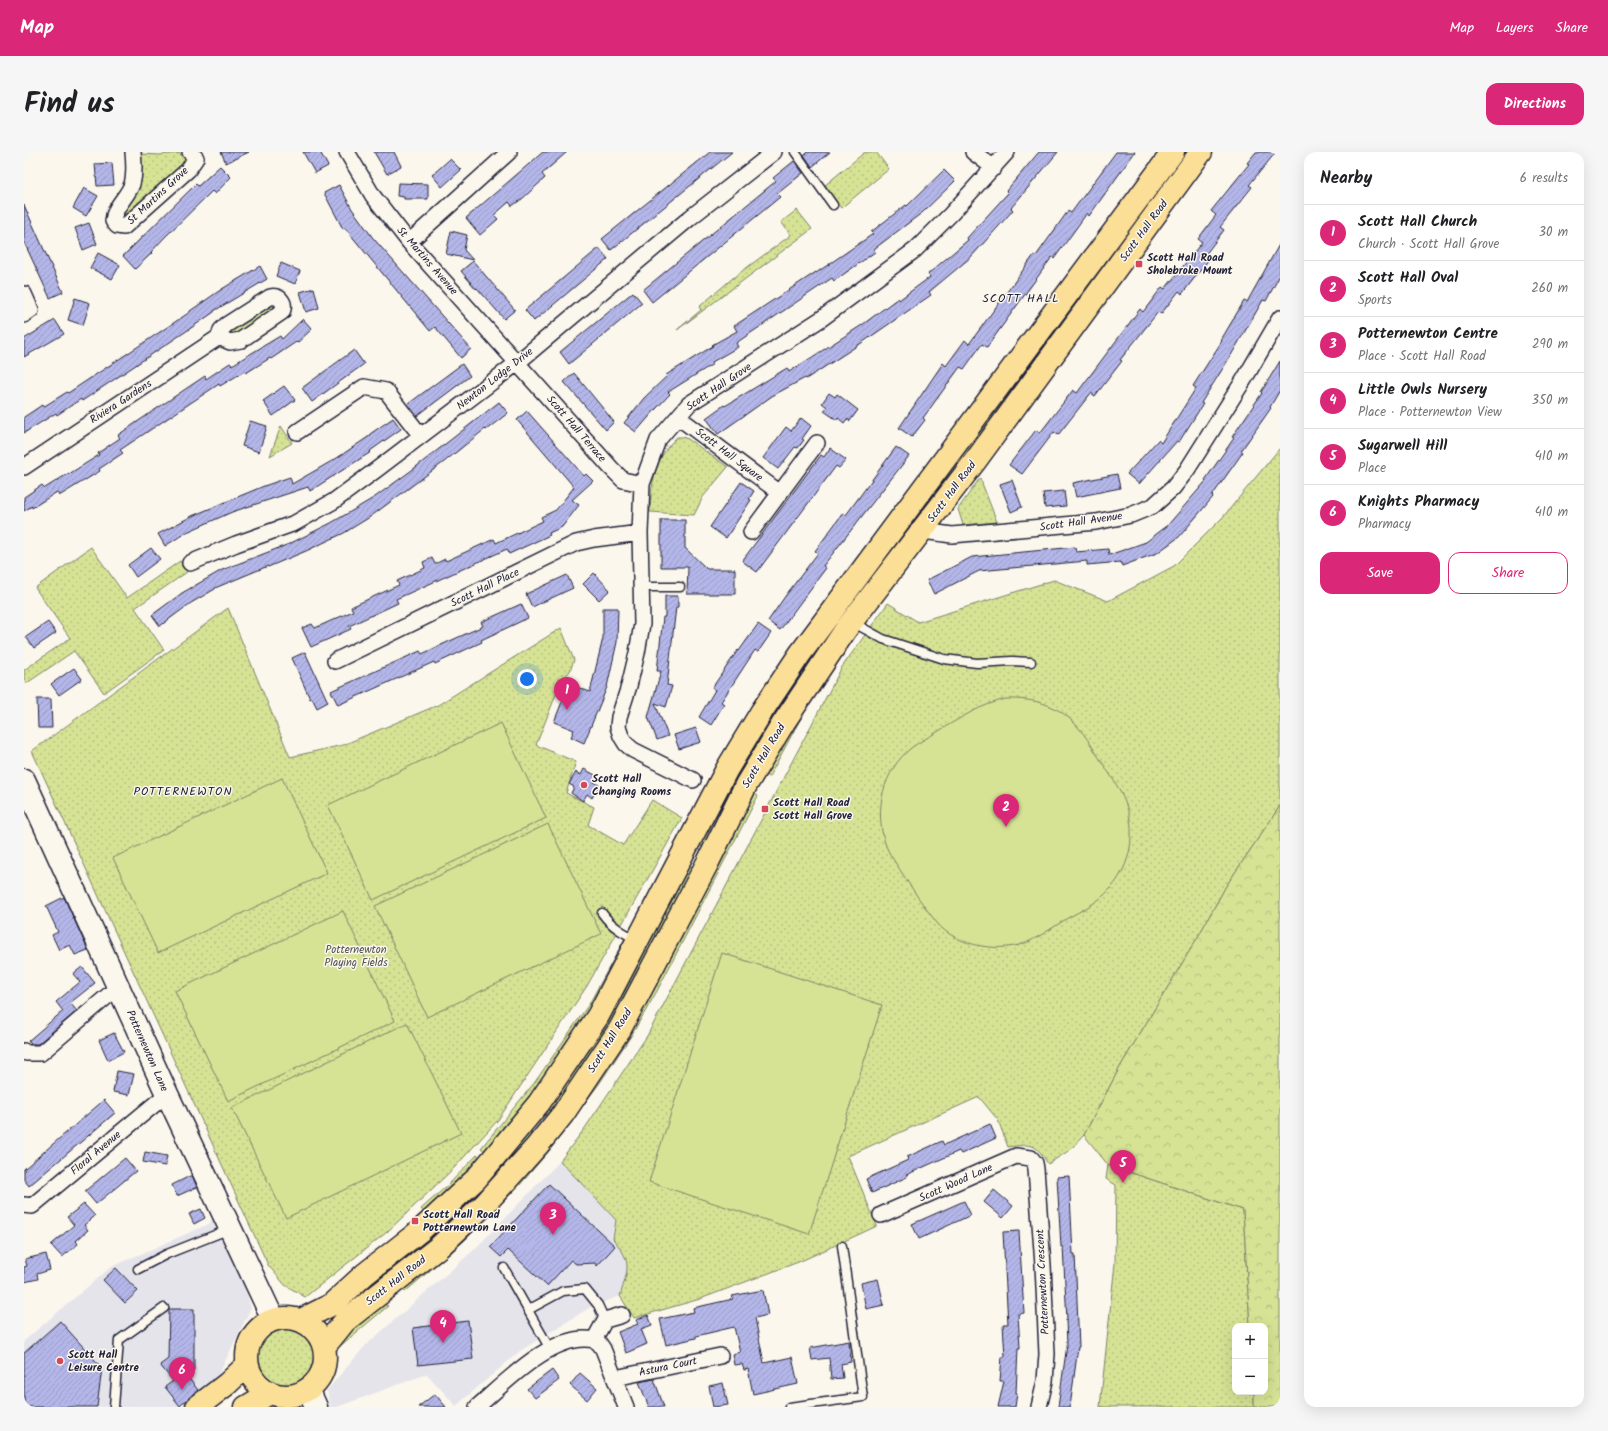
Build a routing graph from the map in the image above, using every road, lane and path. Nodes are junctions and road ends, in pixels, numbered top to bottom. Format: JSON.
{"nodes":[{"id":1,"x":133,"y":152,"type":"edge"},
{"id":2,"x":190,"y":152,"type":"edge"},
{"id":3,"x":347,"y":152,"type":"edge"},
{"id":4,"x":509,"y":152,"type":"edge"},
{"id":5,"x":774,"y":152,"type":"edge"},
{"id":6,"x":795,"y":152,"type":"edge"},
{"id":7,"x":973,"y":152,"type":"edge"},
{"id":8,"x":1007,"y":152,"type":"edge"},
{"id":9,"x":1173,"y":152,"type":"edge"},
{"id":10,"x":1200,"y":152,"type":"edge"},
{"id":11,"x":994,"y":168,"type":"junction"},
{"id":12,"x":833,"y":205,"type":"dead end"},
{"id":13,"x":409,"y":242,"type":"junction"},
{"id":14,"x":24,"y":294,"type":"edge"},
{"id":15,"x":28,"y":312,"type":"edge"},
{"id":16,"x":1280,"y":318,"type":"edge"},
{"id":17,"x":219,"y":337,"type":"dead end"},
{"id":18,"x":517,"y":363,"type":"junction"},
{"id":19,"x":678,"y":417,"type":"junction"},
{"id":20,"x":298,"y":432,"type":"dead end"},
{"id":21,"x":421,"y":436,"type":"junction"},
{"id":22,"x":817,"y":443,"type":"dead end"},
{"id":23,"x":24,"y":468,"type":"edge"},
{"id":24,"x":642,"y":484,"type":"junction"},
{"id":25,"x":780,"y":493,"type":"junction"},
{"id":26,"x":902,"y":517,"type":"junction"},
{"id":27,"x":923,"y":531,"type":"junction"},
{"id":28,"x":751,"y":532,"type":"dead end"},
{"id":29,"x":640,"y":533,"type":"junction"},
{"id":30,"x":190,"y":563,"type":"dead end"},
{"id":31,"x":642,"y":587,"type":"junction"},
{"id":32,"x":680,"y":587,"type":"dead end"},
{"id":33,"x":852,"y":622,"type":"junction"},
{"id":34,"x":335,"y":661,"type":"dead end"},
{"id":35,"x":1031,"y":662,"type":"dead end"},
{"id":36,"x":749,"y":733,"type":"junction"},
{"id":37,"x":769,"y":746,"type":"junction"},
{"id":38,"x":24,"y":780,"type":"edge"},
{"id":39,"x":693,"y":780,"type":"dead end"},
{"id":40,"x":686,"y":851,"type":"junction"},
{"id":41,"x":708,"y":862,"type":"junction"},
{"id":42,"x":602,"y":913,"type":"dead end"},
{"id":43,"x":638,"y":940,"type":"junction"},
{"id":44,"x":118,"y":987,"type":"junction"},
{"id":45,"x":24,"y":1051,"type":"edge"},
{"id":46,"x":167,"y":1094,"type":"junction"},
{"id":47,"x":529,"y":1115,"type":"junction"},
{"id":48,"x":550,"y":1131,"type":"junction"},
{"id":49,"x":1031,"y":1158,"type":"joint"},
{"id":50,"x":24,"y":1205,"type":"edge"},
{"id":51,"x":881,"y":1215,"type":"dead end"},
{"id":52,"x":231,"y":1229,"type":"junction"},
{"id":53,"x":842,"y":1246,"type":"dead end"},
{"id":54,"x":504,"y":1268,"type":"dead end"},
{"id":55,"x":138,"y":1269,"type":"dead end"},
{"id":56,"x":164,"y":1308,"type":"dead end"},
{"id":57,"x":528,"y":1310,"type":"junction"},
{"id":58,"x":622,"y":1315,"type":"dead end"},
{"id":59,"x":273,"y":1319,"type":"junction"},
{"id":60,"x":301,"y":1320,"type":"junction"},
{"id":61,"x":605,"y":1320,"type":"junction"},
{"id":62,"x":594,"y":1340,"type":"junction"},
{"id":63,"x":324,"y":1347,"type":"junction"},
{"id":64,"x":550,"y":1349,"type":"junction"},
{"id":65,"x":720,"y":1356,"type":"dead end"},
{"id":66,"x":247,"y":1365,"type":"junction"},
{"id":67,"x":616,"y":1378,"type":"junction"},
{"id":68,"x":270,"y":1393,"type":"junction"},
{"id":69,"x":312,"y":1398,"type":"edge"},
{"id":70,"x":114,"y":1407,"type":"edge"},
{"id":71,"x":197,"y":1407,"type":"edge"},
{"id":72,"x":246,"y":1407,"type":"edge"},
{"id":73,"x":477,"y":1407,"type":"edge"},
{"id":74,"x":626,"y":1407,"type":"edge"},
{"id":75,"x":789,"y":1407,"type":"edge"},
{"id":76,"x":1039,"y":1407,"type":"edge"}],
"edges":[{"from":1,"to":2,"type":"street","name":"St Martins Grove"},
{"from":3,"to":13,"type":"street","name":"St Martins Avenue"},
{"from":4,"to":13,"type":"street"},
{"from":5,"to":18,"type":"street","name":"Newton Lodge Drive"},
{"from":6,"to":12,"type":"lane"},
{"from":7,"to":11,"type":"street"},
{"from":8,"to":11,"type":"street","name":"Scott Hall Grove"},
{"from":9,"to":26,"type":"highway","name":"Scott Hall Road"},
{"from":10,"to":27,"type":"highway","name":"Scott Hall Road"},
{"from":11,"to":19,"type":"street","name":"Scott Hall Grove"},
{"from":13,"to":18,"type":"street","name":"St Martins Avenue"},
{"from":14,"to":15,"type":"street"},
{"from":16,"to":27,"type":"street","name":"Scott Hall Avenue"},
{"from":17,"to":23,"type":"street","name":"Riviera Gardens"},
{"from":18,"to":21,"type":"street","name":"Newton Lodge Drive"},
{"from":18,"to":24,"type":"street","name":"Scott Hall Terrace"},
{"from":19,"to":24,"type":"street","name":"Scott Hall Grove"},
{"from":19,"to":25,"type":"street","name":"Scott Hall Square"},
{"from":20,"to":21,"type":"street"},
{"from":21,"to":30,"type":"street","name":"Newton Lodge Drive"},
{"from":22,"to":25,"type":"street"},
{"from":24,"to":29,"type":"street","name":"Scott Hall Grove"},
{"from":25,"to":28,"type":"street"},
{"from":26,"to":27,"type":"highway"},
{"from":26,"to":36,"type":"highway","name":"Scott Hall Road"},
{"from":27,"to":33,"type":"highway","name":"Scott Hall Road"},
{"from":29,"to":31,"type":"street","name":"Scott Hall Grove"},
{"from":29,"to":34,"type":"street","name":"Scott Hall Place"},
{"from":31,"to":32,"type":"lane"},
{"from":31,"to":39,"type":"street","name":"Scott Hall Grove"},
{"from":33,"to":35,"type":"lane"},
{"from":33,"to":37,"type":"highway","name":"Scott Hall Road"},
{"from":36,"to":37,"type":"highway"},
{"from":36,"to":40,"type":"highway","name":"Scott Hall Road"},
{"from":37,"to":41,"type":"highway","name":"Scott Hall Road"},
{"from":38,"to":44,"type":"main road","name":"Potternewton Lane"},
{"from":40,"to":41,"type":"highway"},
{"from":40,"to":43,"type":"highway","name":"Scott Hall Road"},
{"from":41,"to":48,"type":"highway","name":"Scott Hall Road"},
{"from":42,"to":43,"type":"lane"},
{"from":43,"to":47,"type":"highway","name":"Scott Hall Road"},
{"from":44,"to":45,"type":"street"},
{"from":44,"to":46,"type":"main road","name":"Potternewton Lane"},
{"from":46,"to":50,"type":"street","name":"Floral Avenue"},
{"from":46,"to":52,"type":"main road","name":"Potternewton Lane"},
{"from":47,"to":48,"type":"highway"},
{"from":47,"to":60,"type":"highway","name":"Scott Hall Road"},
{"from":48,"to":63,"type":"highway","name":"Scott Hall Road"},
{"from":49,"to":51,"type":"street","name":"Scott Wood Lane"},
{"from":49,"to":76,"type":"street","name":"Potternewton Crescent"},
{"from":52,"to":55,"type":"lane"},
{"from":52,"to":59,"type":"main road","name":"Potternewton Lane"},
{"from":53,"to":75,"type":"lane"},
{"from":54,"to":57,"type":"lane"},
{"from":56,"to":70,"type":"lane"},
{"from":57,"to":61,"type":"lane"},
{"from":57,"to":64,"type":"lane"},
{"from":58,"to":61,"type":"street"},
{"from":59,"to":60,"type":"highway"},
{"from":59,"to":66,"type":"highway"},
{"from":60,"to":63,"type":"highway"},
{"from":61,"to":62,"type":"street"},
{"from":62,"to":64,"type":"street"},
{"from":62,"to":67,"type":"street"},
{"from":63,"to":69,"type":"highway"},
{"from":64,"to":73,"type":"street"},
{"from":65,"to":67,"type":"street","name":"Astura Court"},
{"from":66,"to":68,"type":"highway"},
{"from":66,"to":71,"type":"highway"},
{"from":67,"to":74,"type":"street"},
{"from":68,"to":69,"type":"highway"},
{"from":68,"to":72,"type":"highway"}]}
